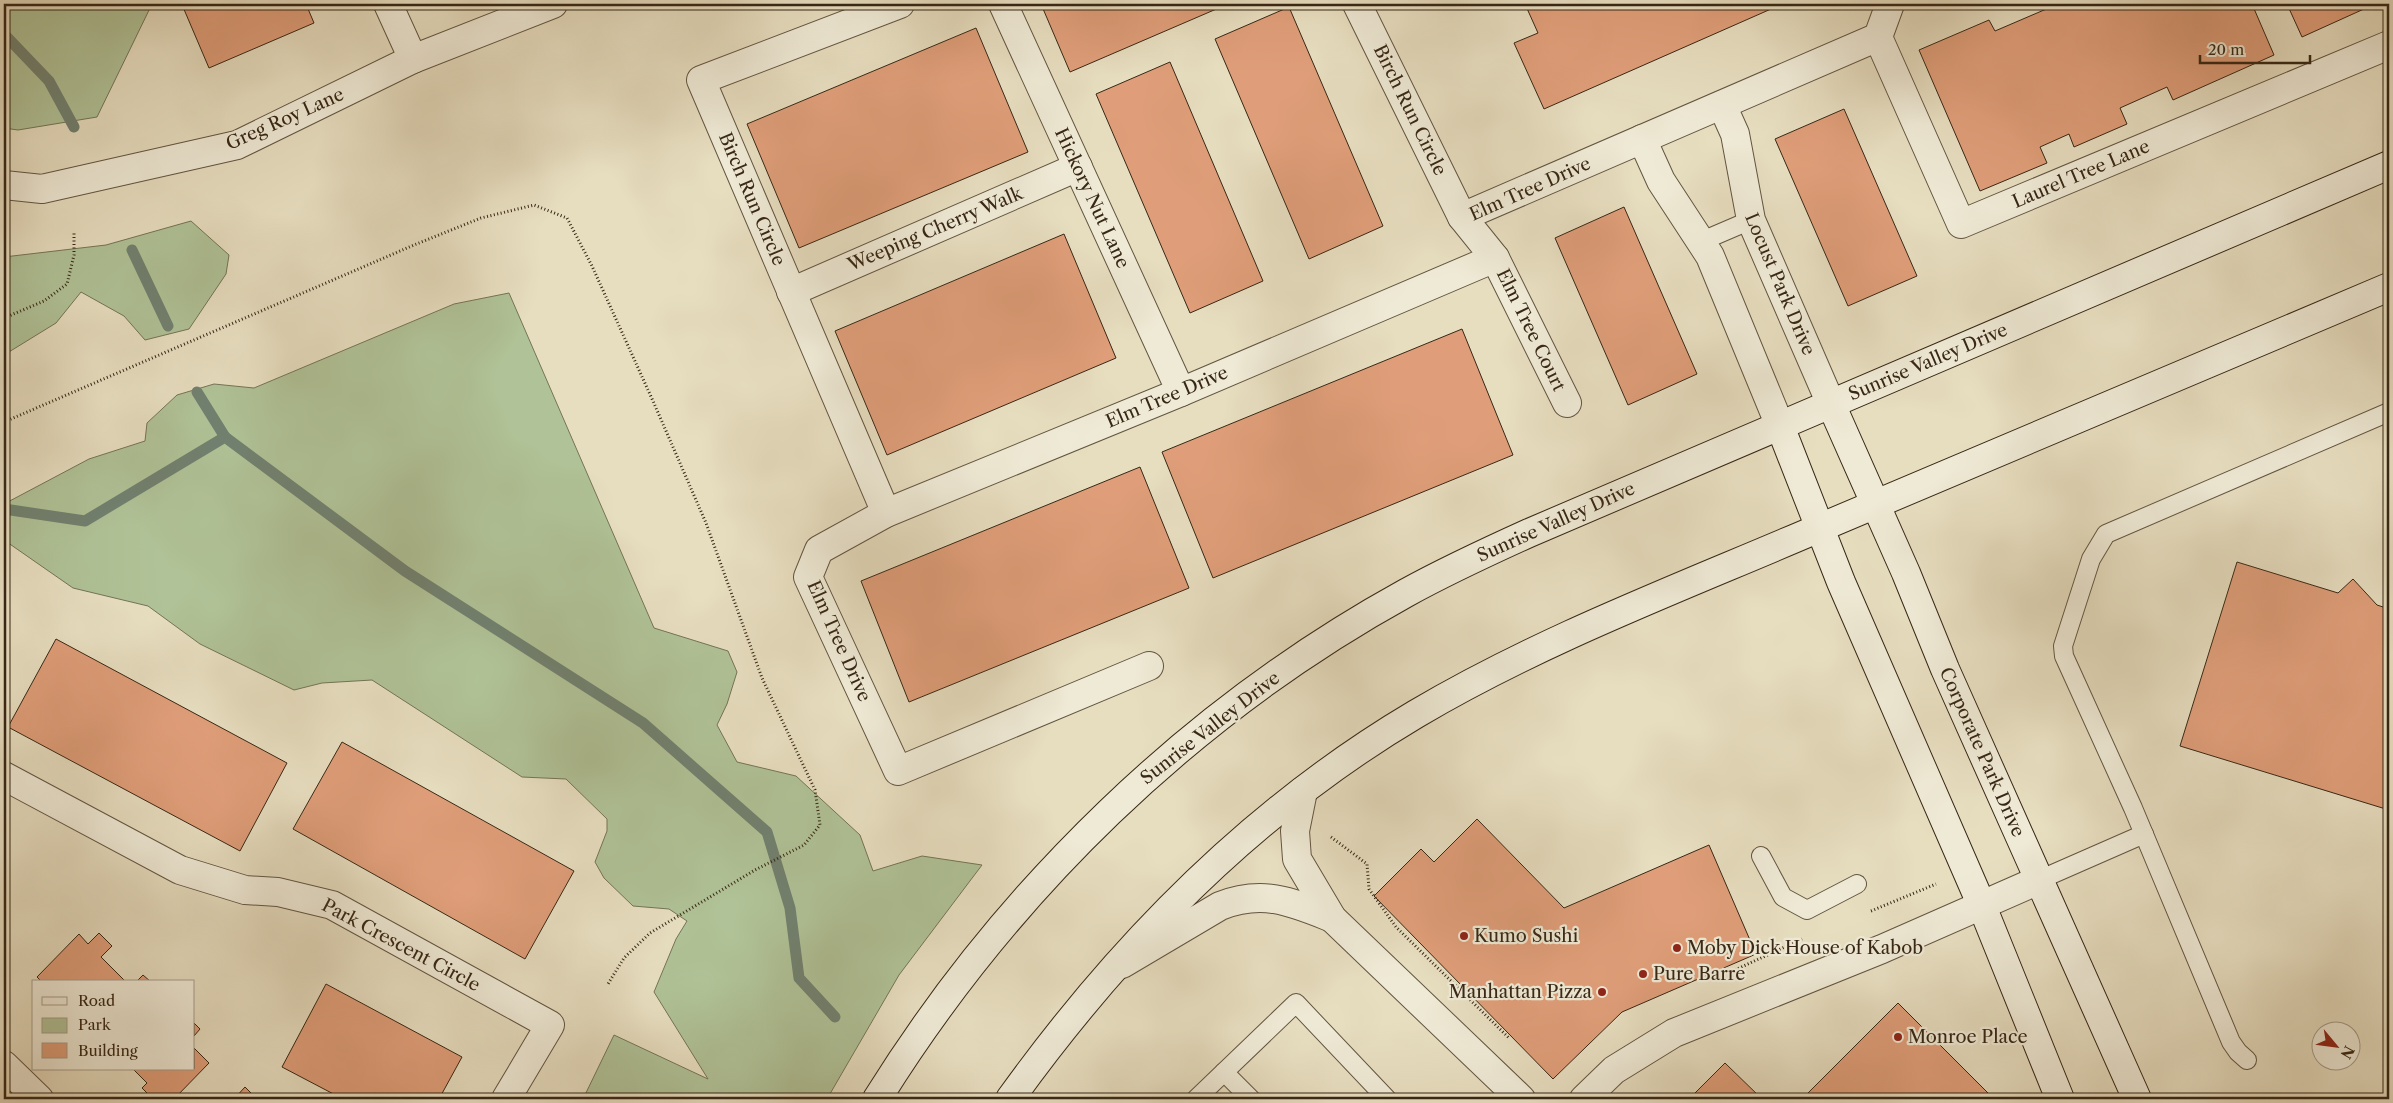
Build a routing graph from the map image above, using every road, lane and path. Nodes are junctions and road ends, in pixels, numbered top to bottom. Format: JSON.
{"nodes":[{"id":1,"x":388,"y":4,"type":"edge"},
{"id":2,"x":553,"y":4,"type":"edge"},
{"id":3,"x":900,"y":4,"type":"edge"},
{"id":4,"x":1003,"y":4,"type":"edge"},
{"id":5,"x":1358,"y":4,"type":"edge"},
{"id":6,"x":1890,"y":4,"type":"edge"},
{"id":7,"x":1878,"y":37,"type":"junction"},
{"id":8,"x":2389,"y":45,"type":"edge"},
{"id":9,"x":412,"y":59,"type":"junction"},
{"id":10,"x":1722,"y":105,"type":"junction"},
{"id":11,"x":1642,"y":139,"type":"junction"},
{"id":12,"x":2389,"y":164,"type":"edge"},
{"id":13,"x":1078,"y":167,"type":"junction"},
{"id":14,"x":4,"y":184,"type":"edge"},
{"id":15,"x":1462,"y":217,"type":"junction"},
{"id":16,"x":1751,"y":220,"type":"junction"},
{"id":17,"x":74,"y":232,"type":"dead end"},
{"id":18,"x":1702,"y":241,"type":"junction"},
{"id":19,"x":1495,"y":258,"type":"junction"},
{"id":20,"x":2389,"y":287,"type":"edge"},
{"id":21,"x":791,"y":292,"type":"junction"},
{"id":22,"x":4,"y":318,"type":"edge"},
{"id":23,"x":1181,"y":392,"type":"junction"},
{"id":24,"x":1566,"y":402,"type":"dead end"},
{"id":25,"x":1831,"y":404,"type":"junction"},
{"id":26,"x":2389,"y":412,"type":"edge"},
{"id":27,"x":4,"y":422,"type":"edge"},
{"id":28,"x":1780,"y":426,"type":"junction"},
{"id":29,"x":1875,"y":504,"type":"junction"},
{"id":30,"x":886,"y":513,"type":"junction"},
{"id":31,"x":1820,"y":528,"type":"junction"},
{"id":32,"x":1149,"y":666,"type":"dead end"},
{"id":33,"x":4,"y":776,"type":"edge"},
{"id":34,"x":1303,"y":790,"type":"junction"},
{"id":35,"x":2144,"y":834,"type":"junction"},
{"id":36,"x":1331,"y":837,"type":"dead end"},
{"id":37,"x":1761,"y":856,"type":"dead end"},
{"id":38,"x":2039,"y":880,"type":"junction"},
{"id":39,"x":1937,"y":883,"type":"dead end"},
{"id":40,"x":1857,"y":884,"type":"dead end"},
{"id":41,"x":1982,"y":906,"type":"junction"},
{"id":42,"x":1870,"y":911,"type":"dead end"},
{"id":43,"x":1332,"y":918,"type":"junction"},
{"id":44,"x":1810,"y":935,"type":"dead end"},
{"id":45,"x":1114,"y":969,"type":"junction"},
{"id":46,"x":1730,"y":972,"type":"dead end"},
{"id":47,"x":608,"y":984,"type":"dead end"},
{"id":48,"x":1513,"y":1042,"type":"dead end"},
{"id":49,"x":2247,"y":1060,"type":"dead end"},
{"id":50,"x":4,"y":1065,"type":"edge"},
{"id":51,"x":1224,"y":1072,"type":"junction"},
{"id":52,"x":40,"y":1099,"type":"edge"},
{"id":53,"x":506,"y":1099,"type":"edge"},
{"id":54,"x":877,"y":1099,"type":"edge"},
{"id":55,"x":1010,"y":1099,"type":"edge"},
{"id":56,"x":1196,"y":1099,"type":"edge"},
{"id":57,"x":1250,"y":1099,"type":"edge"},
{"id":58,"x":1387,"y":1099,"type":"edge"},
{"id":59,"x":1521,"y":1099,"type":"edge"},
{"id":60,"x":1584,"y":1099,"type":"edge"},
{"id":61,"x":2060,"y":1099,"type":"edge"},
{"id":62,"x":2137,"y":1099,"type":"edge"}],
"edges":[{"from":1,"to":9,"type":"street"},
{"from":2,"to":9,"type":"street","name":"Greg Roy Lane"},
{"from":3,"to":21,"type":"street","name":"Birch Run Circle"},
{"from":4,"to":13,"type":"street","name":"Hickory Nut Lane"},
{"from":5,"to":15,"type":"street","name":"Birch Run Circle"},
{"from":6,"to":7,"type":"street"},
{"from":7,"to":8,"type":"street","name":"Laurel Tree Lane"},
{"from":7,"to":10,"type":"street","name":"Elm Tree Drive"},
{"from":9,"to":14,"type":"street","name":"Greg Roy Lane"},
{"from":10,"to":11,"type":"street","name":"Elm Tree Drive"},
{"from":10,"to":16,"type":"street","name":"Locust Park Drive"},
{"from":11,"to":15,"type":"street","name":"Elm Tree Drive"},
{"from":11,"to":18,"type":"street"},
{"from":12,"to":25,"type":"street","name":"Sunrise Valley Drive"},
{"from":13,"to":21,"type":"street","name":"Weeping Cherry Walk"},
{"from":13,"to":23,"type":"street","name":"Hickory Nut Lane"},
{"from":15,"to":19,"type":"street","name":"Elm Tree Drive"},
{"from":16,"to":18,"type":"lane"},
{"from":16,"to":25,"type":"street","name":"Locust Park Drive"},
{"from":17,"to":22,"type":"path"},
{"from":18,"to":28,"type":"street"},
{"from":19,"to":23,"type":"street","name":"Elm Tree Drive"},
{"from":19,"to":24,"type":"street","name":"Elm Tree Court"},
{"from":20,"to":29,"type":"street"},
{"from":21,"to":30,"type":"street","name":"Birch Run Circle"},
{"from":23,"to":30,"type":"street","name":"Elm Tree Drive"},
{"from":25,"to":28,"type":"street","name":"Sunrise Valley Drive"},
{"from":25,"to":29,"type":"street","name":"Corporate Park Drive"},
{"from":26,"to":35,"type":"lane"},
{"from":27,"to":47,"type":"path"},
{"from":28,"to":31,"type":"street"},
{"from":28,"to":54,"type":"street","name":"Sunrise Valley Drive"},
{"from":29,"to":31,"type":"street"},
{"from":29,"to":38,"type":"street","name":"Corporate Park Drive"},
{"from":30,"to":32,"type":"street","name":"Elm Tree Drive"},
{"from":31,"to":34,"type":"street"},
{"from":31,"to":41,"type":"street"},
{"from":33,"to":53,"type":"street","name":"Park Crescent Circle"},
{"from":34,"to":43,"type":"street"},
{"from":34,"to":45,"type":"street"},
{"from":35,"to":38,"type":"lane"},
{"from":35,"to":49,"type":"lane"},
{"from":36,"to":48,"type":"path"},
{"from":37,"to":40,"type":"lane"},
{"from":38,"to":41,"type":"street"},
{"from":38,"to":62,"type":"street","name":"Corporate Park Drive"},
{"from":39,"to":42,"type":"path"},
{"from":41,"to":60,"type":"street"},
{"from":41,"to":61,"type":"street"},
{"from":43,"to":45,"type":"street"},
{"from":43,"to":59,"type":"street"},
{"from":44,"to":46,"type":"path"},
{"from":45,"to":55,"type":"street"},
{"from":50,"to":52,"type":"street"},
{"from":51,"to":56,"type":"lane"},
{"from":51,"to":57,"type":"lane"},
{"from":51,"to":58,"type":"lane"}]}
